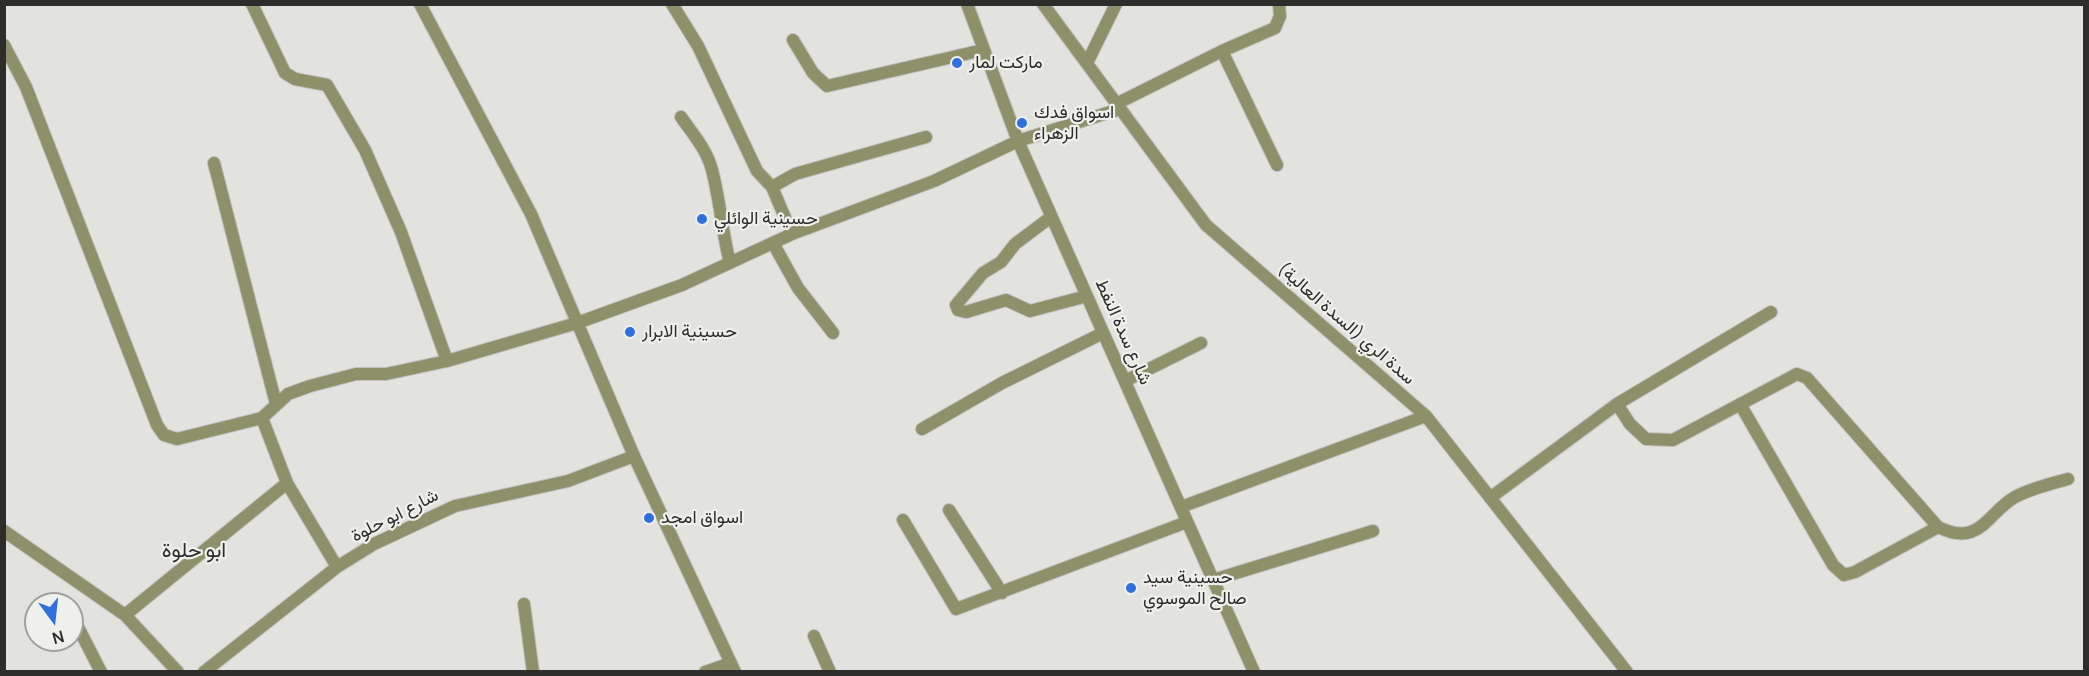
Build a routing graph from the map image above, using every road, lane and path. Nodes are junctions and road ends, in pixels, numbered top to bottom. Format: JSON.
{"nodes":[{"id":1,"x":252,"y":4,"type":"edge"},
{"id":2,"x":420,"y":4,"type":"edge"},
{"id":3,"x":672,"y":4,"type":"edge"},
{"id":4,"x":967,"y":4,"type":"edge"},
{"id":5,"x":1043,"y":4,"type":"edge"},
{"id":6,"x":1116,"y":4,"type":"edge"},
{"id":7,"x":1279,"y":4,"type":"edge"},
{"id":8,"x":793,"y":40,"type":"dead end"},
{"id":9,"x":4,"y":45,"type":"edge"},
{"id":10,"x":982,"y":50,"type":"junction"},
{"id":11,"x":1222,"y":51,"type":"junction"},
{"id":12,"x":1087,"y":63,"type":"junction"},
{"id":13,"x":1118,"y":106,"type":"junction"},
{"id":14,"x":681,"y":117,"type":"dead end"},
{"id":15,"x":926,"y":137,"type":"dead end"},
{"id":16,"x":1018,"y":141,"type":"junction"},
{"id":17,"x":214,"y":163,"type":"dead end"},
{"id":18,"x":1277,"y":165,"type":"dead end"},
{"id":19,"x":772,"y":188,"type":"junction"},
{"id":20,"x":1052,"y":217,"type":"junction"},
{"id":21,"x":792,"y":234,"type":"junction"},
{"id":22,"x":773,"y":243,"type":"junction"},
{"id":23,"x":730,"y":263,"type":"junction"},
{"id":24,"x":1087,"y":296,"type":"junction"},
{"id":25,"x":1771,"y":312,"type":"dead end"},
{"id":26,"x":577,"y":323,"type":"junction"},
{"id":27,"x":832,"y":333,"type":"dead end"},
{"id":28,"x":1103,"y":333,"type":"junction"},
{"id":29,"x":1201,"y":343,"type":"dead end"},
{"id":30,"x":447,"y":361,"type":"junction"},
{"id":31,"x":1125,"y":381,"type":"junction"},
{"id":32,"x":276,"y":404,"type":"junction"},
{"id":33,"x":1617,"y":404,"type":"junction"},
{"id":34,"x":1740,"y":404,"type":"junction"},
{"id":35,"x":1426,"y":416,"type":"junction"},
{"id":36,"x":262,"y":418,"type":"junction"},
{"id":37,"x":922,"y":429,"type":"dead end"},
{"id":38,"x":634,"y":456,"type":"junction"},
{"id":39,"x":2068,"y":479,"type":"dead end"},
{"id":40,"x":287,"y":483,"type":"junction"},
{"id":41,"x":1490,"y":498,"type":"junction"},
{"id":42,"x":1180,"y":507,"type":"junction"},
{"id":43,"x":949,"y":510,"type":"dead end"},
{"id":44,"x":903,"y":520,"type":"dead end"},
{"id":45,"x":1187,"y":522,"type":"junction"},
{"id":46,"x":1938,"y":527,"type":"junction"},
{"id":47,"x":4,"y":531,"type":"edge"},
{"id":48,"x":1373,"y":531,"type":"dead end"},
{"id":49,"x":337,"y":567,"type":"junction"},
{"id":50,"x":1213,"y":580,"type":"junction"},
{"id":51,"x":1002,"y":593,"type":"junction"},
{"id":52,"x":524,"y":604,"type":"dead end"},
{"id":53,"x":125,"y":615,"type":"junction"},
{"id":54,"x":814,"y":636,"type":"dead end"},
{"id":55,"x":84,"y":640,"type":"edge"},
{"id":56,"x":733,"y":667,"type":"edge"},
{"id":57,"x":101,"y":672,"type":"edge"},
{"id":58,"x":178,"y":672,"type":"edge"},
{"id":59,"x":204,"y":672,"type":"edge"},
{"id":60,"x":533,"y":672,"type":"edge"},
{"id":61,"x":705,"y":672,"type":"edge"},
{"id":62,"x":830,"y":672,"type":"edge"},
{"id":63,"x":1254,"y":672,"type":"edge"},
{"id":64,"x":1626,"y":672,"type":"edge"}],
"edges":[{"from":1,"to":30,"type":"street"},
{"from":2,"to":26,"type":"street"},
{"from":3,"to":19,"type":"street"},
{"from":4,"to":10,"type":"street","name":"شارع سدة النفط"},
{"from":5,"to":12,"type":"street","name":"سدة الري (السدة العالية)"},
{"from":6,"to":12,"type":"street"},
{"from":7,"to":11,"type":"street"},
{"from":8,"to":10,"type":"street"},
{"from":9,"to":36,"type":"street"},
{"from":10,"to":16,"type":"street","name":"شارع سدة النفط"},
{"from":11,"to":13,"type":"street"},
{"from":11,"to":18,"type":"street"},
{"from":12,"to":13,"type":"street","name":"سدة الري (السدة العالية)"},
{"from":13,"to":16,"type":"street"},
{"from":13,"to":35,"type":"street","name":"سدة الري (السدة العالية)"},
{"from":14,"to":23,"type":"street"},
{"from":15,"to":19,"type":"street"},
{"from":16,"to":20,"type":"street","name":"شارع سدة النفط"},
{"from":16,"to":21,"type":"street"},
{"from":17,"to":32,"type":"street"},
{"from":19,"to":21,"type":"street"},
{"from":20,"to":24,"type":"street","name":"شارع سدة النفط"},
{"from":20,"to":24,"type":"street"},
{"from":21,"to":22,"type":"street"},
{"from":22,"to":23,"type":"street"},
{"from":22,"to":27,"type":"street"},
{"from":23,"to":26,"type":"street"},
{"from":24,"to":28,"type":"street","name":"شارع سدة النفط"},
{"from":25,"to":33,"type":"street"},
{"from":26,"to":30,"type":"street"},
{"from":26,"to":38,"type":"street"},
{"from":28,"to":31,"type":"street","name":"شارع سدة النفط"},
{"from":28,"to":37,"type":"street"},
{"from":29,"to":31,"type":"street"},
{"from":30,"to":32,"type":"street"},
{"from":31,"to":42,"type":"street","name":"شارع سدة النفط"},
{"from":32,"to":36,"type":"street"},
{"from":33,"to":34,"type":"street"},
{"from":33,"to":41,"type":"street"},
{"from":34,"to":46,"type":"street"},
{"from":34,"to":46,"type":"street"},
{"from":35,"to":41,"type":"street","name":"سدة الري (السدة العالية)"},
{"from":35,"to":42,"type":"street"},
{"from":36,"to":40,"type":"street"},
{"from":38,"to":49,"type":"street","name":"شارع ابو حلوة"},
{"from":38,"to":56,"type":"street"},
{"from":39,"to":46,"type":"street"},
{"from":40,"to":49,"type":"street"},
{"from":40,"to":53,"type":"street"},
{"from":41,"to":64,"type":"street","name":"سدة الري (السدة العالية)"},
{"from":42,"to":45,"type":"street","name":"شارع سدة النفط"},
{"from":43,"to":51,"type":"street"},
{"from":44,"to":51,"type":"street"},
{"from":45,"to":50,"type":"street","name":"شارع سدة النفط"},
{"from":45,"to":51,"type":"street"},
{"from":47,"to":53,"type":"street"},
{"from":48,"to":50,"type":"street"},
{"from":49,"to":59,"type":"street","name":"شارع ابو حلوة"},
{"from":50,"to":63,"type":"street","name":"شارع سدة النفط"},
{"from":52,"to":60,"type":"street"},
{"from":53,"to":58,"type":"street"},
{"from":54,"to":62,"type":"street"},
{"from":55,"to":57,"type":"street"},
{"from":56,"to":61,"type":"street"}]}
